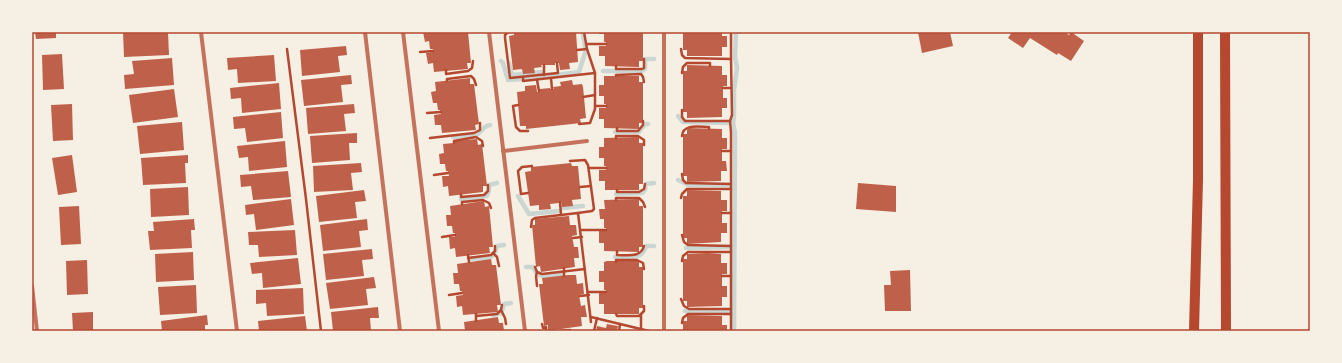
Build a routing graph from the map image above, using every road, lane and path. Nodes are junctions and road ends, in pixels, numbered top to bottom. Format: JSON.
{"nodes":[{"id":1,"x":201,"y":32,"type":"edge"},
{"id":2,"x":365,"y":32,"type":"edge"},
{"id":3,"x":403,"y":32,"type":"edge"},
{"id":4,"x":489,"y":32,"type":"edge"},
{"id":5,"x":508,"y":32,"type":"edge"},
{"id":6,"x":584,"y":32,"type":"edge"},
{"id":7,"x":664,"y":32,"type":"edge"},
{"id":8,"x":731,"y":32,"type":"edge"},
{"id":9,"x":1198,"y":32,"type":"edge"},
{"id":10,"x":1225,"y":32,"type":"edge"},
{"id":11,"x":586,"y":44,"type":"junction"},
{"id":12,"x":606,"y":44,"type":"dead end"},
{"id":13,"x":287,"y":49,"type":"dead end"},
{"id":14,"x":587,"y":49,"type":"junction"},
{"id":15,"x":681,"y":49,"type":"dead end"},
{"id":16,"x":577,"y":50,"type":"dead end"},
{"id":17,"x":433,"y":51,"type":"dead end"},
{"id":18,"x":420,"y":52,"type":"dead end"},
{"id":19,"x":507,"y":58,"type":"junction"},
{"id":20,"x":512,"y":58,"type":"dead end"},
{"id":21,"x":644,"y":59,"type":"dead end"},
{"id":22,"x":731,"y":59,"type":"junction"},
{"id":23,"x":473,"y":61,"type":"dead end"},
{"id":24,"x":557,"y":63,"type":"dead end"},
{"id":25,"x":544,"y":65,"type":"dead end"},
{"id":26,"x":616,"y":66,"type":"dead end"},
{"id":27,"x":710,"y":66,"type":"dead end"},
{"id":28,"x":446,"y":70,"type":"dead end"},
{"id":29,"x":595,"y":73,"type":"junction"},
{"id":30,"x":682,"y":73,"type":"dead end"},
{"id":31,"x":544,"y":74,"type":"junction"},
{"id":32,"x":616,"y":76,"type":"dead end"},
{"id":33,"x":523,"y":77,"type":"dead end"},
{"id":34,"x":551,"y":78,"type":"junction"},
{"id":35,"x":537,"y":80,"type":"junction"},
{"id":36,"x":447,"y":81,"type":"dead end"},
{"id":37,"x":644,"y":82,"type":"dead end"},
{"id":38,"x":476,"y":85,"type":"dead end"},
{"id":39,"x":722,"y":88,"type":"dead end"},
{"id":40,"x":731,"y":88,"type":"junction"},
{"id":41,"x":552,"y":89,"type":"dead end"},
{"id":42,"x":539,"y":91,"type":"dead end"},
{"id":43,"x":595,"y":95,"type":"junction"},
{"id":44,"x":583,"y":97,"type":"dead end"},
{"id":45,"x":518,"y":105,"type":"dead end"},
{"id":46,"x":595,"y":106,"type":"junction"},
{"id":47,"x":606,"y":106,"type":"dead end"},
{"id":48,"x":682,"y":110,"type":"dead end"},
{"id":49,"x":441,"y":112,"type":"dead end"},
{"id":50,"x":427,"y":113,"type":"dead end"},
{"id":51,"x":643,"y":121,"type":"dead end"},
{"id":52,"x":730,"y":121,"type":"junction"},
{"id":53,"x":480,"y":123,"type":"dead end"},
{"id":54,"x":579,"y":124,"type":"dead end"},
{"id":55,"x":617,"y":128,"type":"dead end"},
{"id":56,"x":709,"y":129,"type":"dead end"},
{"id":57,"x":528,"y":130,"type":"dead end"},
{"id":58,"x":454,"y":132,"type":"dead end"},
{"id":59,"x":454,"y":136,"type":"junction"},
{"id":60,"x":682,"y":136,"type":"dead end"},
{"id":61,"x":430,"y":138,"type":"dead end"},
{"id":62,"x":616,"y":138,"type":"dead end"},
{"id":63,"x":587,"y":141,"type":"dead end"},
{"id":64,"x":454,"y":143,"type":"dead end"},
{"id":65,"x":483,"y":146,"type":"dead end"},
{"id":66,"x":644,"y":146,"type":"dead end"},
{"id":67,"x":503,"y":151,"type":"junction"},
{"id":68,"x":722,"y":151,"type":"dead end"},
{"id":69,"x":731,"y":151,"type":"junction"},
{"id":70,"x":570,"y":161,"type":"dead end"},
{"id":71,"x":532,"y":166,"type":"dead end"},
{"id":72,"x":589,"y":168,"type":"junction"},
{"id":73,"x":606,"y":168,"type":"dead end"},
{"id":74,"x":448,"y":174,"type":"dead end"},
{"id":75,"x":682,"y":174,"type":"dead end"},
{"id":76,"x":434,"y":175,"type":"dead end"},
{"id":77,"x":645,"y":184,"type":"dead end"},
{"id":78,"x":731,"y":184,"type":"junction"},
{"id":79,"x":488,"y":185,"type":"dead end"},
{"id":80,"x":591,"y":186,"type":"junction"},
{"id":81,"x":580,"y":188,"type":"dead end"},
{"id":82,"x":731,"y":189,"type":"junction"},
{"id":83,"x":617,"y":190,"type":"dead end"},
{"id":84,"x":528,"y":193,"type":"dead end"},
{"id":85,"x":461,"y":194,"type":"dead end"},
{"id":86,"x":681,"y":198,"type":"dead end"},
{"id":87,"x":616,"y":200,"type":"dead end"},
{"id":88,"x":560,"y":202,"type":"dead end"},
{"id":89,"x":462,"y":204,"type":"dead end"},
{"id":90,"x":645,"y":207,"type":"dead end"},
{"id":91,"x":491,"y":208,"type":"dead end"},
{"id":92,"x":578,"y":213,"type":"junction"},
{"id":93,"x":722,"y":213,"type":"dead end"},
{"id":94,"x":731,"y":213,"type":"junction"},
{"id":95,"x":558,"y":215,"type":"junction"},
{"id":96,"x":531,"y":227,"type":"dead end"},
{"id":97,"x":581,"y":230,"type":"junction"},
{"id":98,"x":606,"y":230,"type":"dead end"},
{"id":99,"x":455,"y":235,"type":"dead end"},
{"id":100,"x":682,"y":235,"type":"dead end"},
{"id":101,"x":442,"y":237,"type":"dead end"},
{"id":102,"x":582,"y":237,"type":"junction"},
{"id":103,"x":573,"y":238,"type":"dead end"},
{"id":104,"x":495,"y":246,"type":"dead end"},
{"id":105,"x":644,"y":246,"type":"dead end"},
{"id":106,"x":731,"y":246,"type":"junction"},
{"id":107,"x":617,"y":251,"type":"dead end"},
{"id":108,"x":731,"y":252,"type":"junction"},
{"id":109,"x":493,"y":253,"type":"junction"},
{"id":110,"x":682,"y":261,"type":"dead end"},
{"id":111,"x":469,"y":262,"type":"dead end"},
{"id":112,"x":616,"y":262,"type":"dead end"},
{"id":113,"x":499,"y":266,"type":"dead end"},
{"id":114,"x":534,"y":266,"type":"dead end"},
{"id":115,"x":585,"y":269,"type":"junction"},
{"id":116,"x":644,"y":269,"type":"dead end"},
{"id":117,"x":564,"y":270,"type":"junction"},
{"id":118,"x":537,"y":272,"type":"junction"},
{"id":119,"x":564,"y":276,"type":"dead end"},
{"id":120,"x":722,"y":276,"type":"dead end"},
{"id":121,"x":731,"y":276,"type":"junction"},
{"id":122,"x":32,"y":286,"type":"edge"},
{"id":123,"x":537,"y":286,"type":"dead end"},
{"id":124,"x":606,"y":292,"type":"dead end"},
{"id":125,"x":462,"y":293,"type":"dead end"},
{"id":126,"x":588,"y":293,"type":"junction"},
{"id":127,"x":448,"y":295,"type":"dead end"},
{"id":128,"x":580,"y":296,"type":"dead end"},
{"id":129,"x":681,"y":299,"type":"dead end"},
{"id":130,"x":502,"y":305,"type":"dead end"},
{"id":131,"x":644,"y":306,"type":"dead end"},
{"id":132,"x":731,"y":309,"type":"junction"},
{"id":133,"x":501,"y":310,"type":"junction"},
{"id":134,"x":616,"y":314,"type":"dead end"},
{"id":135,"x":731,"y":314,"type":"junction"},
{"id":136,"x":641,"y":315,"type":"junction"},
{"id":137,"x":591,"y":317,"type":"dead end"},
{"id":138,"x":597,"y":318,"type":"junction"},
{"id":139,"x":476,"y":321,"type":"dead end"},
{"id":140,"x":592,"y":322,"type":"dead end"},
{"id":141,"x":506,"y":324,"type":"dead end"},
{"id":142,"x":542,"y":324,"type":"dead end"},
{"id":143,"x":620,"y":324,"type":"junction"},
{"id":144,"x":682,"y":324,"type":"dead end"},
{"id":145,"x":570,"y":329,"type":"edge"},
{"id":146,"x":641,"y":329,"type":"junction"},
{"id":147,"x":38,"y":331,"type":"edge"},
{"id":148,"x":237,"y":331,"type":"edge"},
{"id":149,"x":321,"y":331,"type":"edge"},
{"id":150,"x":400,"y":331,"type":"edge"},
{"id":151,"x":439,"y":331,"type":"edge"},
{"id":152,"x":525,"y":331,"type":"edge"},
{"id":153,"x":546,"y":331,"type":"edge"},
{"id":154,"x":560,"y":331,"type":"edge"},
{"id":155,"x":594,"y":331,"type":"edge"},
{"id":156,"x":619,"y":331,"type":"edge"},
{"id":157,"x":649,"y":331,"type":"edge"},
{"id":158,"x":664,"y":331,"type":"edge"},
{"id":159,"x":732,"y":331,"type":"edge"},
{"id":160,"x":1194,"y":331,"type":"edge"},
{"id":161,"x":1226,"y":331,"type":"edge"}],
"edges":[{"from":1,"to":148,"type":"street"},
{"from":2,"to":150,"type":"street"},
{"from":3,"to":151,"type":"street"},
{"from":4,"to":67,"type":"street"},
{"from":5,"to":19,"type":"path"},
{"from":6,"to":11,"type":"path"},
{"from":7,"to":158,"type":"street"},
{"from":8,"to":22,"type":"path"},
{"from":9,"to":160,"type":"main road"},
{"from":10,"to":161,"type":"main road"},
{"from":11,"to":12,"type":"path"},
{"from":11,"to":14,"type":"path"},
{"from":13,"to":149,"type":"path"},
{"from":14,"to":16,"type":"path"},
{"from":14,"to":29,"type":"path"},
{"from":15,"to":22,"type":"path"},
{"from":17,"to":18,"type":"path"},
{"from":19,"to":20,"type":"path"},
{"from":19,"to":31,"type":"path"},
{"from":21,"to":26,"type":"path"},
{"from":22,"to":40,"type":"path"},
{"from":23,"to":28,"type":"path"},
{"from":24,"to":31,"type":"path"},
{"from":25,"to":31,"type":"path"},
{"from":27,"to":30,"type":"path"},
{"from":29,"to":34,"type":"path"},
{"from":29,"to":43,"type":"path"},
{"from":32,"to":37,"type":"path"},
{"from":33,"to":35,"type":"path"},
{"from":34,"to":35,"type":"path"},
{"from":34,"to":41,"type":"path"},
{"from":35,"to":42,"type":"path"},
{"from":36,"to":38,"type":"path"},
{"from":39,"to":40,"type":"path"},
{"from":40,"to":52,"type":"path"},
{"from":43,"to":44,"type":"path"},
{"from":43,"to":46,"type":"path"},
{"from":45,"to":57,"type":"path"},
{"from":46,"to":47,"type":"path"},
{"from":46,"to":54,"type":"path"},
{"from":48,"to":52,"type":"path"},
{"from":49,"to":50,"type":"path"},
{"from":51,"to":55,"type":"path"},
{"from":52,"to":69,"type":"path"},
{"from":53,"to":59,"type":"path"},
{"from":56,"to":60,"type":"path"},
{"from":58,"to":59,"type":"path"},
{"from":59,"to":61,"type":"path"},
{"from":62,"to":66,"type":"path"},
{"from":63,"to":67,"type":"street"},
{"from":64,"to":65,"type":"path"},
{"from":67,"to":152,"type":"street"},
{"from":68,"to":69,"type":"path"},
{"from":69,"to":78,"type":"path"},
{"from":70,"to":72,"type":"path"},
{"from":71,"to":84,"type":"path"},
{"from":72,"to":73,"type":"path"},
{"from":72,"to":80,"type":"path"},
{"from":74,"to":76,"type":"path"},
{"from":75,"to":78,"type":"path"},
{"from":77,"to":83,"type":"path"},
{"from":78,"to":82,"type":"path"},
{"from":79,"to":85,"type":"path"},
{"from":80,"to":81,"type":"path"},
{"from":80,"to":92,"type":"path"},
{"from":82,"to":86,"type":"path"},
{"from":82,"to":94,"type":"path"},
{"from":87,"to":90,"type":"path"},
{"from":88,"to":95,"type":"path"},
{"from":89,"to":91,"type":"path"},
{"from":92,"to":95,"type":"path"},
{"from":92,"to":97,"type":"path"},
{"from":93,"to":94,"type":"path"},
{"from":94,"to":106,"type":"path"},
{"from":95,"to":96,"type":"path"},
{"from":97,"to":98,"type":"path"},
{"from":97,"to":102,"type":"path"},
{"from":99,"to":101,"type":"path"},
{"from":100,"to":106,"type":"path"},
{"from":102,"to":103,"type":"path"},
{"from":102,"to":115,"type":"path"},
{"from":104,"to":109,"type":"path"},
{"from":105,"to":107,"type":"path"},
{"from":106,"to":108,"type":"path"},
{"from":108,"to":110,"type":"path"},
{"from":108,"to":121,"type":"path"},
{"from":109,"to":111,"type":"path"},
{"from":109,"to":113,"type":"path"},
{"from":112,"to":116,"type":"path"},
{"from":114,"to":118,"type":"path"},
{"from":115,"to":117,"type":"path"},
{"from":115,"to":126,"type":"path"},
{"from":117,"to":118,"type":"path"},
{"from":117,"to":119,"type":"path"},
{"from":118,"to":123,"type":"path"},
{"from":120,"to":121,"type":"path"},
{"from":121,"to":132,"type":"path"},
{"from":122,"to":147,"type":"street"},
{"from":124,"to":126,"type":"path"},
{"from":125,"to":127,"type":"path"},
{"from":126,"to":128,"type":"path"},
{"from":126,"to":140,"type":"path"},
{"from":129,"to":132,"type":"path"},
{"from":130,"to":133,"type":"path"},
{"from":131,"to":136,"type":"path"},
{"from":132,"to":135,"type":"path"},
{"from":133,"to":139,"type":"path"},
{"from":133,"to":141,"type":"path"},
{"from":134,"to":136,"type":"path"},
{"from":135,"to":144,"type":"path"},
{"from":135,"to":159,"type":"path"},
{"from":136,"to":146,"type":"path"},
{"from":137,"to":138,"type":"path"},
{"from":138,"to":143,"type":"path"},
{"from":138,"to":155,"type":"path"},
{"from":142,"to":153,"type":"path"},
{"from":143,"to":146,"type":"path"},
{"from":143,"to":156,"type":"path"},
{"from":145,"to":154,"type":"path"},
{"from":146,"to":157,"type":"path"}]}
